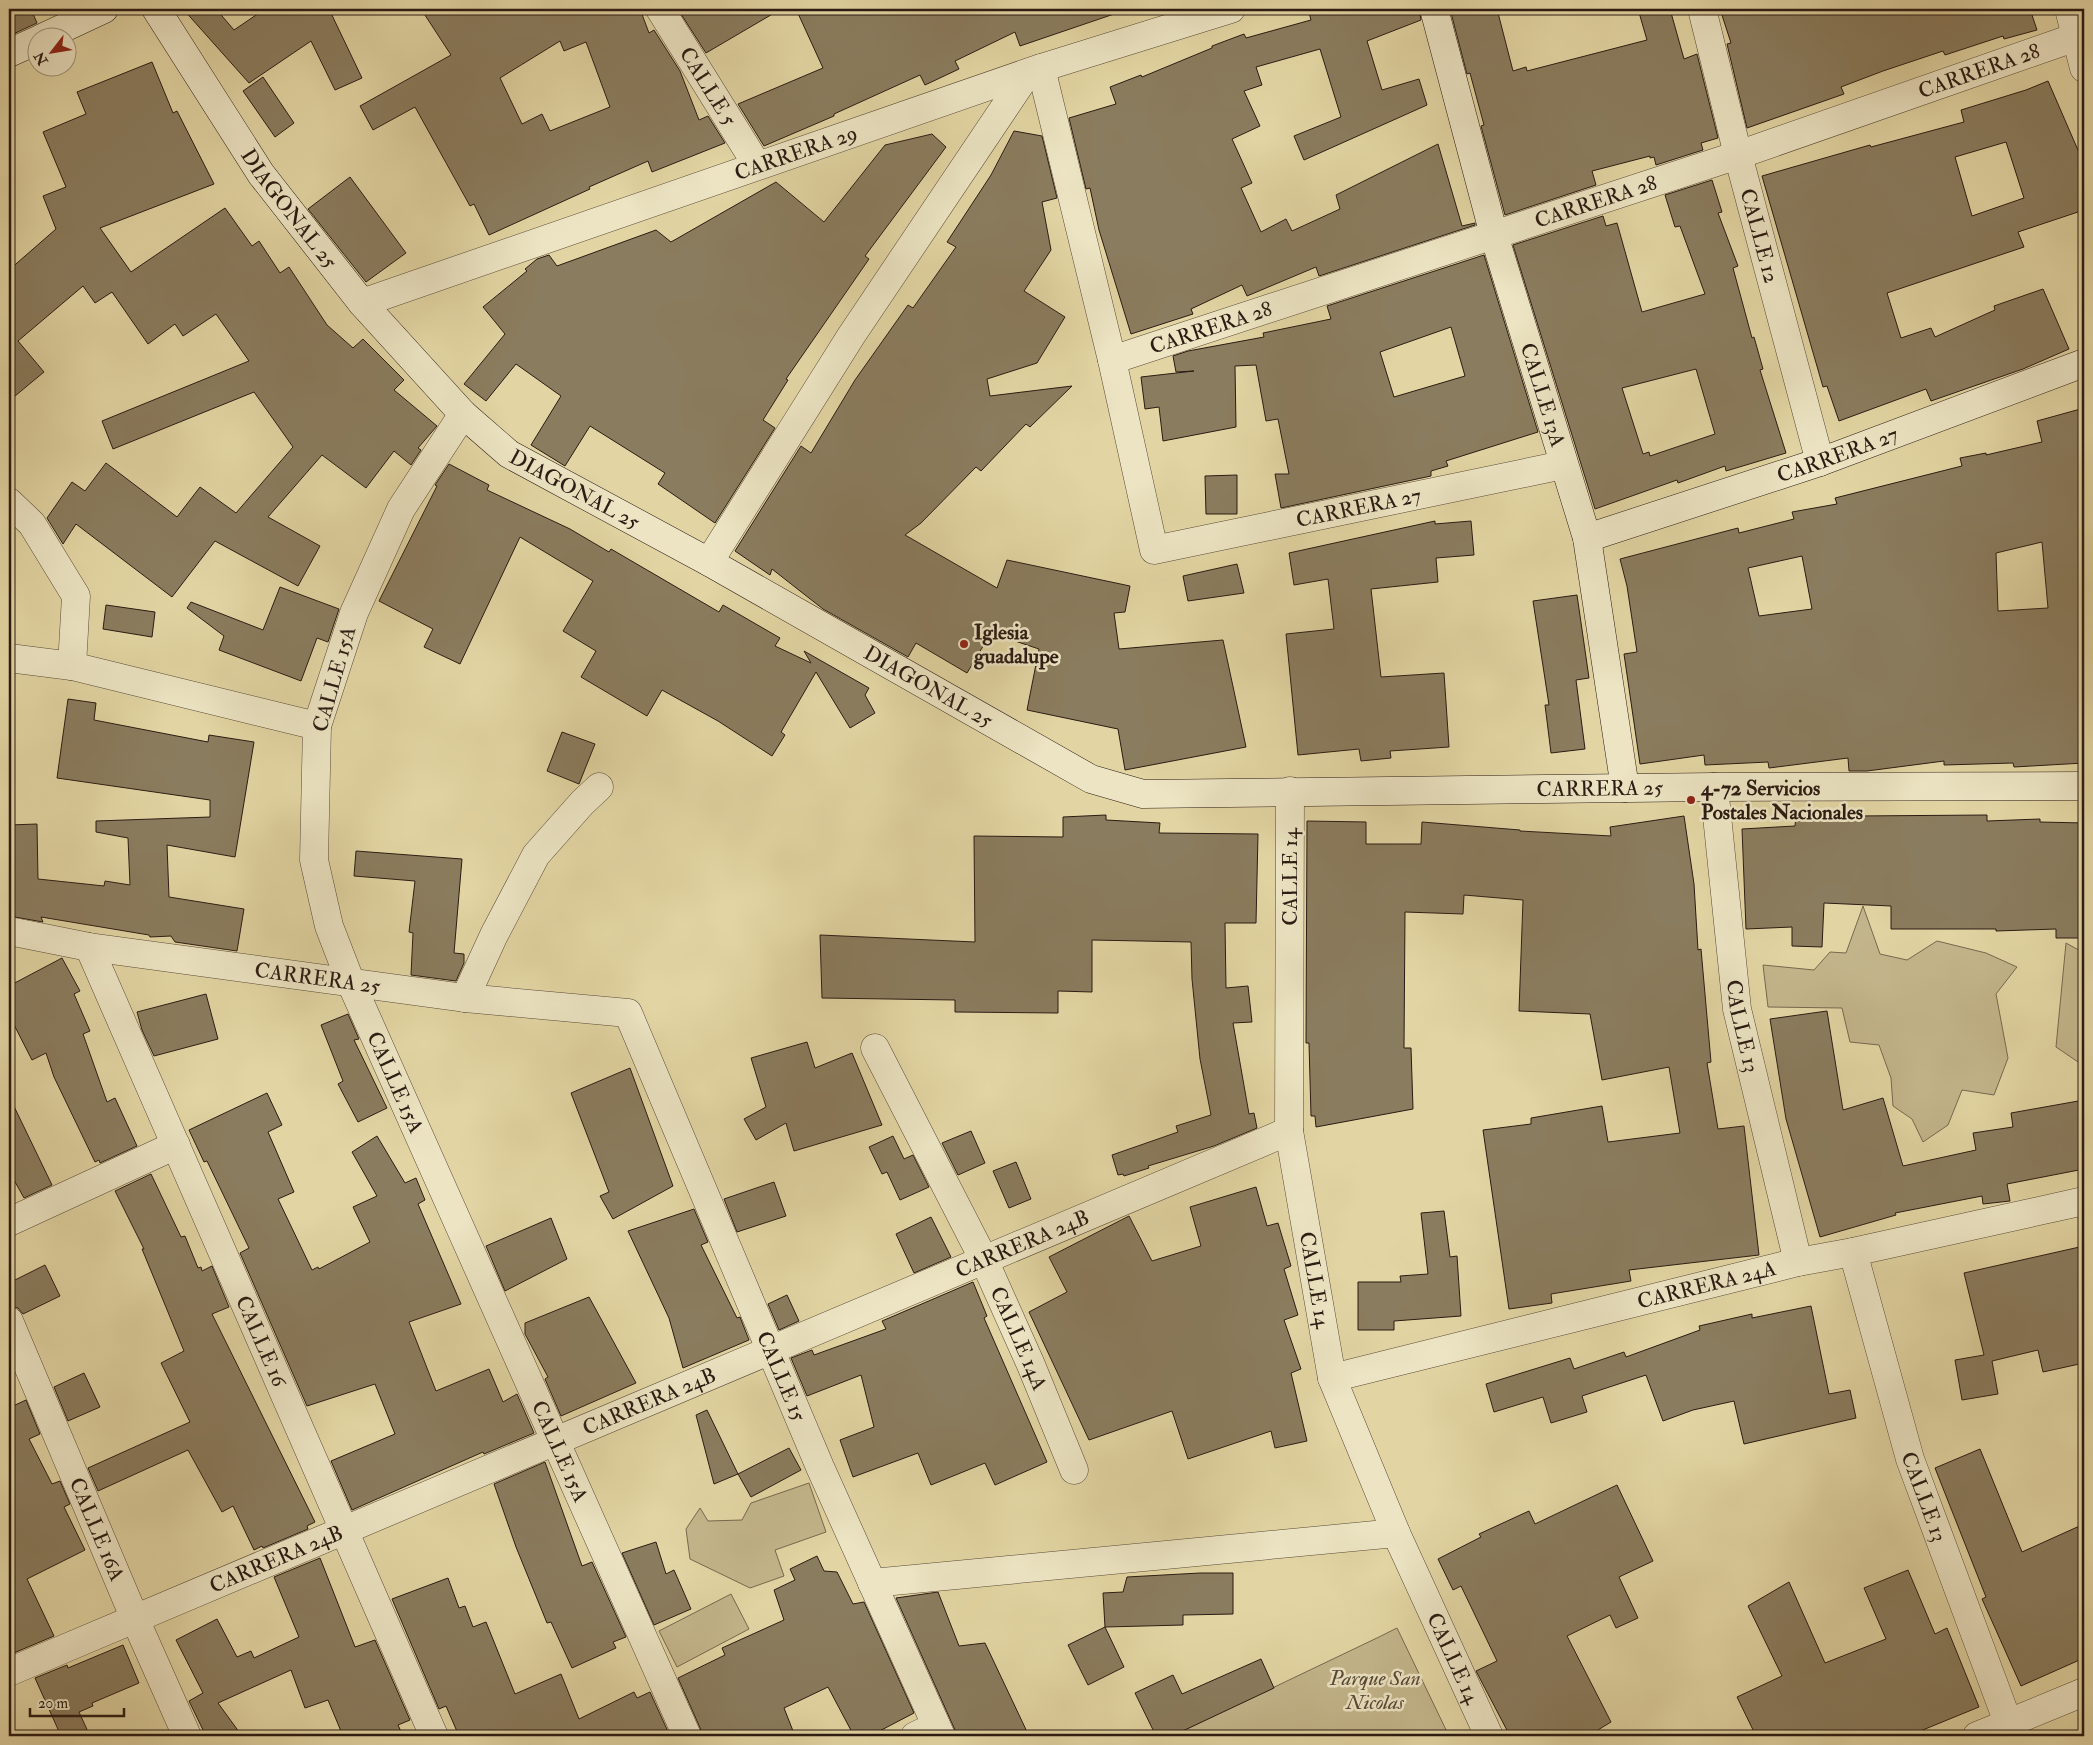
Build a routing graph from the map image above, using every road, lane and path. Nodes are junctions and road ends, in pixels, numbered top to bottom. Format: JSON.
{"nodes":[{"id":1,"x":104,"y":9,"type":"edge"},
{"id":2,"x":156,"y":9,"type":"edge"},
{"id":3,"x":660,"y":9,"type":"edge"},
{"id":4,"x":1231,"y":9,"type":"edge"},
{"id":5,"x":1434,"y":9,"type":"edge"},
{"id":6,"x":1702,"y":9,"type":"edge"},
{"id":7,"x":2069,"y":9,"type":"edge"},
{"id":8,"x":63,"y":28,"type":"edge"},
{"id":9,"x":2076,"y":37,"type":"junction"},
{"id":10,"x":28,"y":44,"type":"edge"},
{"id":11,"x":9,"y":53,"type":"edge"},
{"id":12,"x":2084,"y":68,"type":"edge"},
{"id":13,"x":1034,"y":71,"type":"junction"},
{"id":14,"x":1738,"y":155,"type":"junction"},
{"id":15,"x":757,"y":165,"type":"junction"},
{"id":16,"x":1494,"y":235,"type":"junction"},
{"id":17,"x":362,"y":303,"type":"junction"},
{"id":18,"x":1112,"y":360,"type":"junction"},
{"id":19,"x":2084,"y":363,"type":"edge"},
{"id":20,"x":463,"y":414,"type":"junction"},
{"id":21,"x":1820,"y":462,"type":"junction"},
{"id":22,"x":1563,"y":465,"type":"junction"},
{"id":23,"x":9,"y":502,"type":"edge"},
{"id":24,"x":1587,"y":538,"type":"junction"},
{"id":25,"x":709,"y":562,"type":"junction"},
{"id":26,"x":9,"y":658,"type":"edge"},
{"id":27,"x":72,"y":666,"type":"junction"},
{"id":28,"x":317,"y":726,"type":"junction"},
{"id":29,"x":2084,"y":786,"type":"edge"},
{"id":30,"x":1714,"y":787,"type":"junction"},
{"id":31,"x":599,"y":788,"type":"dead end"},
{"id":32,"x":1625,"y":788,"type":"junction"},
{"id":33,"x":1290,"y":791,"type":"junction"},
{"id":34,"x":1143,"y":794,"type":"joint"},
{"id":35,"x":9,"y":931,"type":"edge"},
{"id":36,"x":89,"y":947,"type":"junction"},
{"id":37,"x":351,"y":983,"type":"junction"},
{"id":38,"x":465,"y":998,"type":"junction"},
{"id":39,"x":628,"y":1013,"type":"joint"},
{"id":40,"x":874,"y":1048,"type":"dead end"},
{"id":41,"x":1289,"y":1131,"type":"junction"},
{"id":42,"x":176,"y":1146,"type":"junction"},
{"id":43,"x":2084,"y":1201,"type":"edge"},
{"id":44,"x":9,"y":1222,"type":"edge"},
{"id":45,"x":1852,"y":1252,"type":"junction"},
{"id":46,"x":984,"y":1260,"type":"junction"},
{"id":47,"x":1798,"y":1262,"type":"junction"},
{"id":48,"x":9,"y":1321,"type":"edge"},
{"id":49,"x":771,"y":1350,"type":"junction"},
{"id":50,"x":1332,"y":1378,"type":"junction"},
{"id":51,"x":556,"y":1441,"type":"junction"},
{"id":52,"x":1074,"y":1470,"type":"dead end"},
{"id":53,"x":344,"y":1531,"type":"junction"},
{"id":54,"x":1396,"y":1533,"type":"junction"},
{"id":55,"x":872,"y":1583,"type":"junction"},
{"id":56,"x":135,"y":1619,"type":"junction"},
{"id":57,"x":9,"y":1672,"type":"edge"},
{"id":58,"x":2084,"y":1692,"type":"edge"},
{"id":59,"x":2010,"y":1730,"type":"edge"},
{"id":60,"x":931,"y":1733,"type":"edge"},
{"id":61,"x":187,"y":1736,"type":"edge"},
{"id":62,"x":434,"y":1736,"type":"edge"},
{"id":63,"x":687,"y":1736,"type":"edge"},
{"id":64,"x":1489,"y":1736,"type":"edge"},
{"id":65,"x":1977,"y":1736,"type":"edge"}],
"edges":[{"from":1,"to":8,"type":"street"},
{"from":2,"to":17,"type":"street","name":"DIAGONAL 25"},
{"from":3,"to":15,"type":"street","name":"CALLE 5"},
{"from":4,"to":13,"type":"street","name":"CARRERA 29"},
{"from":5,"to":16,"type":"street","name":"CALLE 13A"},
{"from":6,"to":14,"type":"street","name":"CALLE 12"},
{"from":7,"to":9,"type":"street"},
{"from":9,"to":12,"type":"street"},
{"from":9,"to":14,"type":"street","name":"CARRERA 28"},
{"from":10,"to":11,"type":"street"},
{"from":13,"to":15,"type":"street","name":"CARRERA 29"},
{"from":13,"to":18,"type":"street"},
{"from":13,"to":25,"type":"street"},
{"from":14,"to":16,"type":"street","name":"CARRERA 28"},
{"from":14,"to":21,"type":"street","name":"CALLE 12"},
{"from":15,"to":17,"type":"street","name":"CARRERA 29"},
{"from":16,"to":18,"type":"street","name":"CARRERA 28"},
{"from":16,"to":22,"type":"street","name":"CALLE 13A"},
{"from":17,"to":20,"type":"street","name":"DIAGONAL 25"},
{"from":18,"to":22,"type":"street","name":"CARRERA 27"},
{"from":19,"to":21,"type":"street","name":"CARRERA 27"},
{"from":20,"to":25,"type":"street","name":"DIAGONAL 25"},
{"from":20,"to":28,"type":"street","name":"CALLE 15A"},
{"from":21,"to":24,"type":"street","name":"CARRERA 27"},
{"from":22,"to":24,"type":"street","name":"CALLE 13A"},
{"from":23,"to":27,"type":"street"},
{"from":24,"to":32,"type":"street","name":"CALLE 13A"},
{"from":25,"to":34,"type":"street","name":"DIAGONAL 25"},
{"from":26,"to":27,"type":"street"},
{"from":27,"to":28,"type":"street"},
{"from":28,"to":37,"type":"street","name":"CALLE 15A"},
{"from":29,"to":30,"type":"street","name":"CARRERA 25"},
{"from":30,"to":32,"type":"street","name":"CARRERA 25"},
{"from":30,"to":47,"type":"street","name":"CALLE 13"},
{"from":31,"to":38,"type":"street"},
{"from":32,"to":33,"type":"street","name":"CARRERA 25"},
{"from":33,"to":34,"type":"street","name":"CARRERA 25"},
{"from":33,"to":41,"type":"street","name":"CALLE 14"},
{"from":35,"to":36,"type":"street","name":"CARRERA 25"},
{"from":36,"to":37,"type":"street","name":"CARRERA 25"},
{"from":36,"to":42,"type":"street","name":"CALLE 16"},
{"from":37,"to":38,"type":"street","name":"CARRERA 25"},
{"from":37,"to":51,"type":"street","name":"CALLE 15A"},
{"from":38,"to":39,"type":"street","name":"CARRERA 25"},
{"from":39,"to":49,"type":"street","name":"CALLE 15"},
{"from":40,"to":46,"type":"street","name":"CALLE 14A"},
{"from":41,"to":46,"type":"street","name":"CARRERA 24B"},
{"from":41,"to":50,"type":"street","name":"CALLE 14"},
{"from":42,"to":44,"type":"street"},
{"from":42,"to":53,"type":"street","name":"CALLE 16"},
{"from":43,"to":45,"type":"street","name":"CARRERA 24A"},
{"from":45,"to":47,"type":"street","name":"CARRERA 24A"},
{"from":45,"to":59,"type":"street","name":"CALLE 13"},
{"from":46,"to":49,"type":"street","name":"CARRERA 24B"},
{"from":46,"to":52,"type":"street","name":"CALLE 14A"},
{"from":47,"to":50,"type":"street","name":"CARRERA 24A"},
{"from":48,"to":56,"type":"street","name":"CALLE 16A"},
{"from":49,"to":51,"type":"street","name":"CARRERA 24B"},
{"from":49,"to":55,"type":"street","name":"CALLE 15"},
{"from":50,"to":54,"type":"street","name":"CALLE 14"},
{"from":51,"to":53,"type":"street","name":"CARRERA 24B"},
{"from":51,"to":63,"type":"street","name":"CALLE 15A"},
{"from":53,"to":56,"type":"street","name":"CARRERA 24B"},
{"from":53,"to":62,"type":"street","name":"CALLE 16"},
{"from":54,"to":55,"type":"street"},
{"from":54,"to":64,"type":"street","name":"CALLE 14"},
{"from":55,"to":60,"type":"street","name":"CALLE 15"},
{"from":56,"to":57,"type":"street","name":"CARRERA 24B"},
{"from":56,"to":61,"type":"street","name":"CALLE 16A"},
{"from":58,"to":59,"type":"street"},
{"from":59,"to":65,"type":"street"}]}
